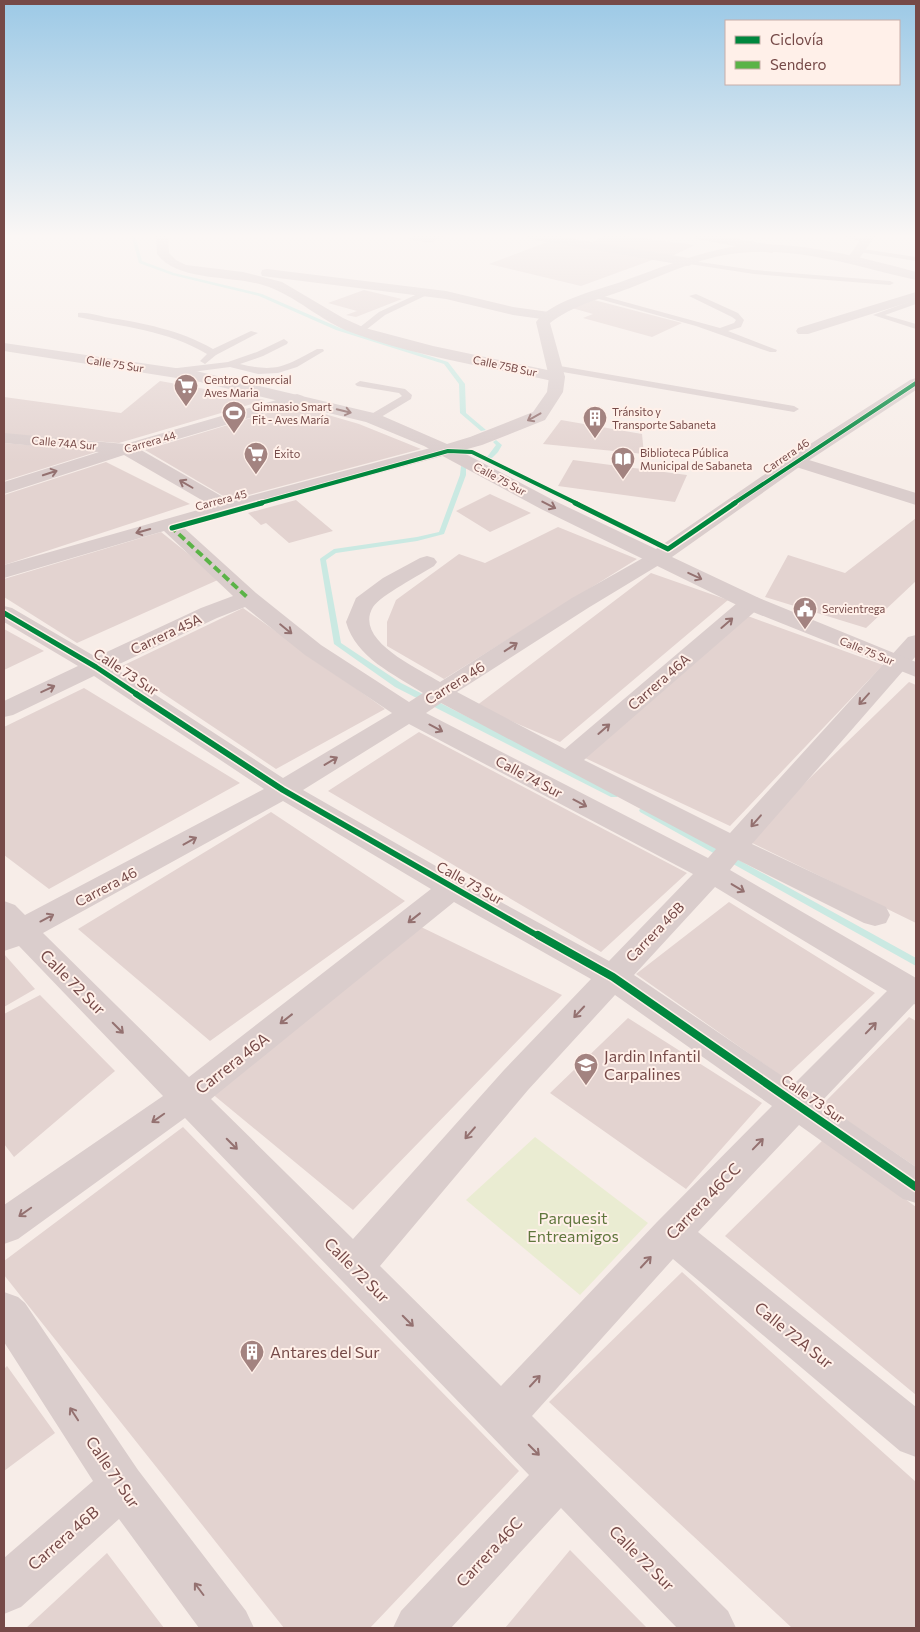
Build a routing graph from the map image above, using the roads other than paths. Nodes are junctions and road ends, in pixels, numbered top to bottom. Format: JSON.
{"nodes":[{"id":1,"x":322,"y":311,"type":"edge"},
{"id":2,"x":386,"y":311,"type":"edge"},
{"id":3,"x":514,"y":311,"type":"edge"},
{"id":4,"x":560,"y":311,"type":"edge"},
{"id":5,"x":652,"y":311,"type":"edge"},
{"id":6,"x":727,"y":311,"type":"edge"},
{"id":7,"x":867,"y":311,"type":"edge"},
{"id":8,"x":888,"y":311,"type":"edge"},
{"id":9,"x":82,"y":315,"type":"dead end"},
{"id":10,"x":549,"y":316,"type":"junction"},
{"id":11,"x":916,"y":327,"type":"edge"},
{"id":12,"x":360,"y":331,"type":"junction"},
{"id":13,"x":721,"y":331,"type":"junction"},
{"id":14,"x":803,"y":331,"type":"dead end"},
{"id":15,"x":254,"y":333,"type":"dead end"},
{"id":16,"x":284,"y":342,"type":"dead end"},
{"id":17,"x":4,"y":347,"type":"edge"},
{"id":18,"x":773,"y":350,"type":"dead end"},
{"id":19,"x":320,"y":351,"type":"dead end"},
{"id":20,"x":212,"y":353,"type":"junction"},
{"id":21,"x":228,"y":365,"type":"junction"},
{"id":22,"x":198,"y":368,"type":"junction"},
{"id":23,"x":169,"y":372,"type":"junction"},
{"id":24,"x":556,"y":373,"type":"junction"},
{"id":25,"x":916,"y":383,"type":"edge"},
{"id":26,"x":360,"y":384,"type":"dead end"},
{"id":27,"x":297,"y":399,"type":"junction"},
{"id":28,"x":794,"y":409,"type":"dead end"},
{"id":29,"x":372,"y":418,"type":"junction"},
{"id":30,"x":4,"y":438,"type":"edge"},
{"id":31,"x":126,"y":449,"type":"junction"},
{"id":32,"x":444,"y":450,"type":"junction"},
{"id":33,"x":796,"y":461,"type":"junction"},
{"id":34,"x":4,"y":488,"type":"edge"},
{"id":35,"x":916,"y":499,"type":"edge"},
{"id":36,"x":228,"y":508,"type":"junction"},
{"id":37,"x":168,"y":524,"type":"junction"},
{"id":38,"x":657,"y":558,"type":"junction"},
{"id":39,"x":427,"y":562,"type":"dead end"},
{"id":40,"x":4,"y":572,"type":"edge"},
{"id":41,"x":248,"y":598,"type":"junction"},
{"id":42,"x":751,"y":603,"type":"junction"},
{"id":43,"x":4,"y":613,"type":"edge"},
{"id":44,"x":916,"y":642,"type":"edge"},
{"id":45,"x":96,"y":666,"type":"junction"},
{"id":46,"x":906,"y":667,"type":"edge"},
{"id":47,"x":425,"y":702,"type":"junction"},
{"id":48,"x":4,"y":710,"type":"edge"},
{"id":49,"x":567,"y":761,"type":"junction"},
{"id":50,"x":284,"y":790,"type":"junction"},
{"id":51,"x":723,"y":859,"type":"junction"},
{"id":52,"x":452,"y":888,"type":"junction"},
{"id":53,"x":875,"y":914,"type":"dead end"},
{"id":54,"x":10,"y":928,"type":"edge"},
{"id":55,"x":613,"y":977,"type":"junction"},
{"id":56,"x":913,"y":991,"type":"edge"},
{"id":57,"x":187,"y":1098,"type":"junction"},
{"id":58,"x":798,"y":1104,"type":"junction"},
{"id":59,"x":916,"y":1187,"type":"edge"},
{"id":60,"x":4,"y":1227,"type":"edge"},
{"id":61,"x":671,"y":1234,"type":"junction"},
{"id":62,"x":354,"y":1267,"type":"junction"},
{"id":63,"x":4,"y":1311,"type":"edge"},
{"id":64,"x":502,"y":1416,"type":"junction"},
{"id":65,"x":916,"y":1436,"type":"edge"},
{"id":66,"x":560,"y":1475,"type":"junction"},
{"id":67,"x":122,"y":1486,"type":"junction"},
{"id":68,"x":4,"y":1590,"type":"edge"},
{"id":69,"x":229,"y":1628,"type":"edge"},
{"id":70,"x":418,"y":1628,"type":"edge"},
{"id":71,"x":710,"y":1628,"type":"edge"}],
"edges":[{"from":1,"to":12,"type":"street","name":"Calle 75B Sur"},
{"from":2,"to":12,"type":"lane"},
{"from":3,"to":10,"type":"street"},
{"from":4,"to":10,"type":"street"},
{"from":5,"to":13,"type":"lane"},
{"from":6,"to":13,"type":"lane"},
{"from":7,"to":14,"type":"street"},
{"from":8,"to":11,"type":"lane"},
{"from":9,"to":20,"type":"lane"},
{"from":10,"to":24,"type":"street"},
{"from":12,"to":24,"type":"street","name":"Calle 75B Sur"},
{"from":13,"to":18,"type":"lane"},
{"from":15,"to":20,"type":"lane"},
{"from":16,"to":21,"type":"lane"},
{"from":17,"to":23,"type":"street","name":"Calle 75 Sur"},
{"from":19,"to":21,"type":"lane"},
{"from":20,"to":22,"type":"lane"},
{"from":21,"to":22,"type":"lane"},
{"from":22,"to":23,"type":"lane"},
{"from":23,"to":27,"type":"street","name":"Calle 75 Sur"},
{"from":24,"to":28,"type":"lane"},
{"from":24,"to":32,"type":"street","name":"Carrera 45","one_way":true},
{"from":25,"to":33,"type":"street","name":"Carrera 46"},
{"from":26,"to":29,"type":"lane"},
{"from":27,"to":29,"type":"street","name":"Calle 75 Sur","one_way":true},
{"from":27,"to":31,"type":"street","name":"Carrera 44"},
{"from":29,"to":32,"type":"street","name":"Calle 75 Sur"},
{"from":30,"to":31,"type":"street","name":"Calle 74A Sur"},
{"from":34,"to":31,"type":"street","name":"Carrera 44","one_way":true},
{"from":36,"to":31,"type":"street","name":"Calle 74A Sur","one_way":true},
{"from":32,"to":36,"type":"street","name":"Carrera 45"},
{"from":32,"to":38,"type":"street","name":"Calle 75 Sur","one_way":true},
{"from":33,"to":35,"type":"street"},
{"from":33,"to":38,"type":"street","name":"Carrera 46"},
{"from":36,"to":37,"type":"street","name":"Carrera 45"},
{"from":37,"to":40,"type":"street","name":"Carrera 45","one_way":true},
{"from":37,"to":41,"type":"street","name":"Calle 74 Sur"},
{"from":38,"to":42,"type":"street","name":"Calle 75 Sur","one_way":true},
{"from":47,"to":38,"type":"street","name":"Carrera 46","one_way":true},
{"from":39,"to":47,"type":"street","name":"Calle 74 Sur"},
{"from":41,"to":45,"type":"street","name":"Carrera 45A"},
{"from":41,"to":47,"type":"street","name":"Calle 74 Sur","one_way":true},
{"from":42,"to":46,"type":"street","name":"Calle 75 Sur"},
{"from":49,"to":42,"type":"street","name":"Carrera 46A","one_way":true},
{"from":43,"to":45,"type":"street","name":"Calle 73 Sur"},
{"from":44,"to":46,"type":"street","name":"Carrera 46B"},
{"from":48,"to":45,"type":"street","name":"Carrera 45A","one_way":true},
{"from":45,"to":50,"type":"street","name":"Calle 73 Sur"},
{"from":46,"to":51,"type":"street","name":"Carrera 46B","one_way":true},
{"from":47,"to":49,"type":"street","name":"Calle 74 Sur"},
{"from":50,"to":47,"type":"street","name":"Carrera 46","one_way":true},
{"from":47,"to":51,"type":"street","name":"Calle 74 Sur","one_way":true},
{"from":49,"to":51,"type":"street","name":"Calle 74 Sur"},
{"from":50,"to":52,"type":"street","name":"Calle 73 Sur"},
{"from":54,"to":50,"type":"street","name":"Carrera 46","one_way":true},
{"from":51,"to":53,"type":"street","name":"Calle 74 Sur"},
{"from":51,"to":55,"type":"street","name":"Carrera 46B"},
{"from":51,"to":56,"type":"street","name":"Calle 74 Sur","one_way":true},
{"from":52,"to":55,"type":"street","name":"Calle 73 Sur"},
{"from":52,"to":57,"type":"street","name":"Carrera 46A","one_way":true},
{"from":54,"to":57,"type":"street","name":"Calle 72 Sur","one_way":true},
{"from":55,"to":58,"type":"street","name":"Calle 73 Sur"},
{"from":55,"to":62,"type":"street","name":"Carrera 46B","one_way":true},
{"from":58,"to":56,"type":"street","name":"Carrera 46CC","one_way":true},
{"from":57,"to":60,"type":"street","name":"Carrera 46A","one_way":true},
{"from":57,"to":62,"type":"street","name":"Calle 72 Sur","one_way":true},
{"from":58,"to":59,"type":"street","name":"Calle 73 Sur"},
{"from":61,"to":58,"type":"street","name":"Carrera 46CC","one_way":true},
{"from":64,"to":61,"type":"street","name":"Carrera 46CC","one_way":true},
{"from":61,"to":65,"type":"street","name":"Calle 72A Sur"},
{"from":62,"to":64,"type":"street","name":"Calle 72 Sur","one_way":true},
{"from":67,"to":63,"type":"street","name":"Calle 71 Sur","one_way":true},
{"from":64,"to":66,"type":"street","name":"Calle 72 Sur","one_way":true},
{"from":66,"to":70,"type":"street","name":"Carrera 46C"},
{"from":66,"to":71,"type":"street","name":"Calle 72 Sur"},
{"from":67,"to":68,"type":"street","name":"Carrera 46B"},
{"from":69,"to":67,"type":"street","name":"Calle 71 Sur","one_way":true}]}
